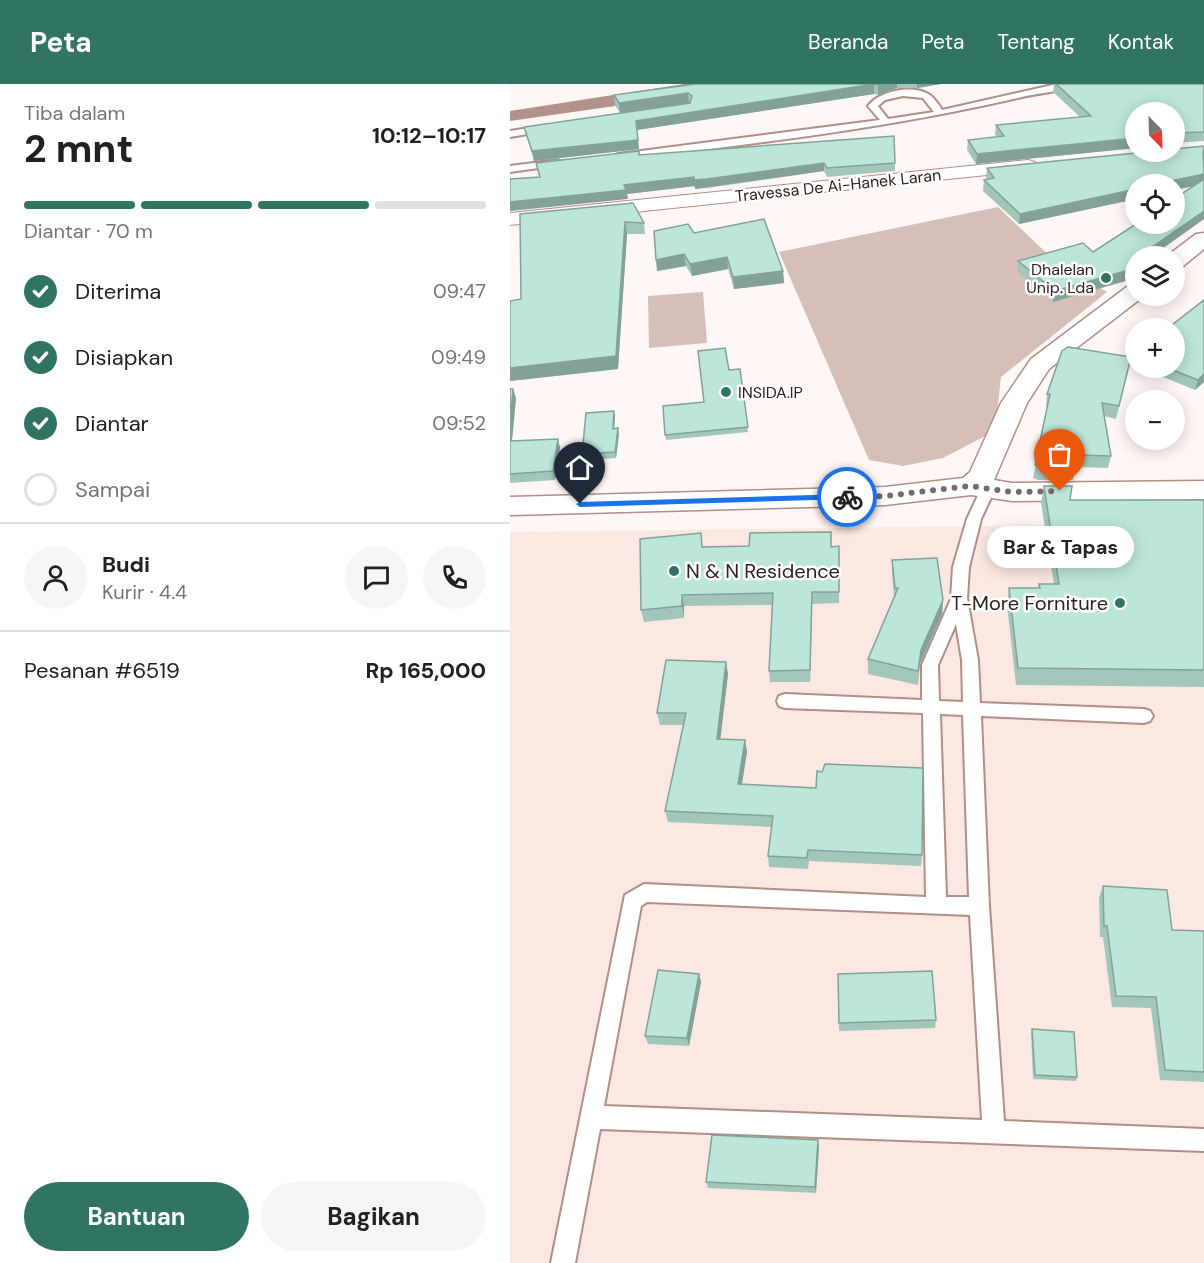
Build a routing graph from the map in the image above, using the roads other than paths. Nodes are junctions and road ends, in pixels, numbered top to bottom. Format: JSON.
{"nodes":[{"id":1,"x":1079,"y":84,"type":"edge"},
{"id":2,"x":940,"y":113,"type":"junction"},
{"id":3,"x":886,"y":122,"type":"junction"},
{"id":4,"x":558,"y":127,"type":"edge"},
{"id":5,"x":510,"y":134,"type":"edge"},
{"id":6,"x":602,"y":159,"type":"edge"},
{"id":7,"x":568,"y":162,"type":"edge"},
{"id":8,"x":1049,"y":164,"type":"edge"},
{"id":9,"x":510,"y":169,"type":"edge"},
{"id":10,"x":510,"y":219,"type":"edge"},
{"id":11,"x":1204,"y":239,"type":"edge"},
{"id":12,"x":1185,"y":254,"type":"edge"},
{"id":13,"x":1125,"y":299,"type":"edge"},
{"id":14,"x":979,"y":488,"type":"junction"},
{"id":15,"x":1204,"y":490,"type":"edge"},
{"id":16,"x":510,"y":506,"type":"edge"},
{"id":17,"x":959,"y":598,"type":"junction"},
{"id":18,"x":785,"y":700,"type":"dead end"},
{"id":19,"x":932,"y":707,"type":"junction"},
{"id":20,"x":972,"y":709,"type":"junction"},
{"id":21,"x":1144,"y":717,"type":"dead end"},
{"id":22,"x":936,"y":906,"type":"junction"},
{"id":23,"x":980,"y":906,"type":"junction"},
{"id":24,"x":590,"y":1117,"type":"junction"},
{"id":25,"x":993,"y":1133,"type":"junction"},
{"id":26,"x":1204,"y":1140,"type":"edge"},
{"id":27,"x":563,"y":1263,"type":"edge"}],
"edges":[{"from":1,"to":2,"type":"lane"},
{"from":2,"to":3,"type":"lane"},
{"from":2,"to":3,"type":"lane"},
{"from":3,"to":6,"type":"lane"},
{"from":4,"to":5,"type":"lane"},
{"from":7,"to":9,"type":"lane"},
{"from":8,"to":10,"type":"street","name":"Travessa De Ai-Hanek Laran"},
{"from":11,"to":12,"type":"main road"},
{"from":13,"to":14,"type":"main road"},
{"from":14,"to":15,"type":"main road"},
{"from":14,"to":16,"type":"main road"},
{"from":14,"to":17,"type":"lane"},
{"from":17,"to":19,"type":"lane"},
{"from":17,"to":20,"type":"lane"},
{"from":18,"to":19,"type":"lane"},
{"from":19,"to":20,"type":"lane"},
{"from":19,"to":22,"type":"lane"},
{"from":20,"to":21,"type":"lane"},
{"from":20,"to":23,"type":"lane"},
{"from":22,"to":23,"type":"lane"},
{"from":22,"to":24,"type":"lane"},
{"from":23,"to":25,"type":"lane"},
{"from":24,"to":25,"type":"lane"},
{"from":24,"to":27,"type":"lane"},
{"from":25,"to":26,"type":"lane"}]}
